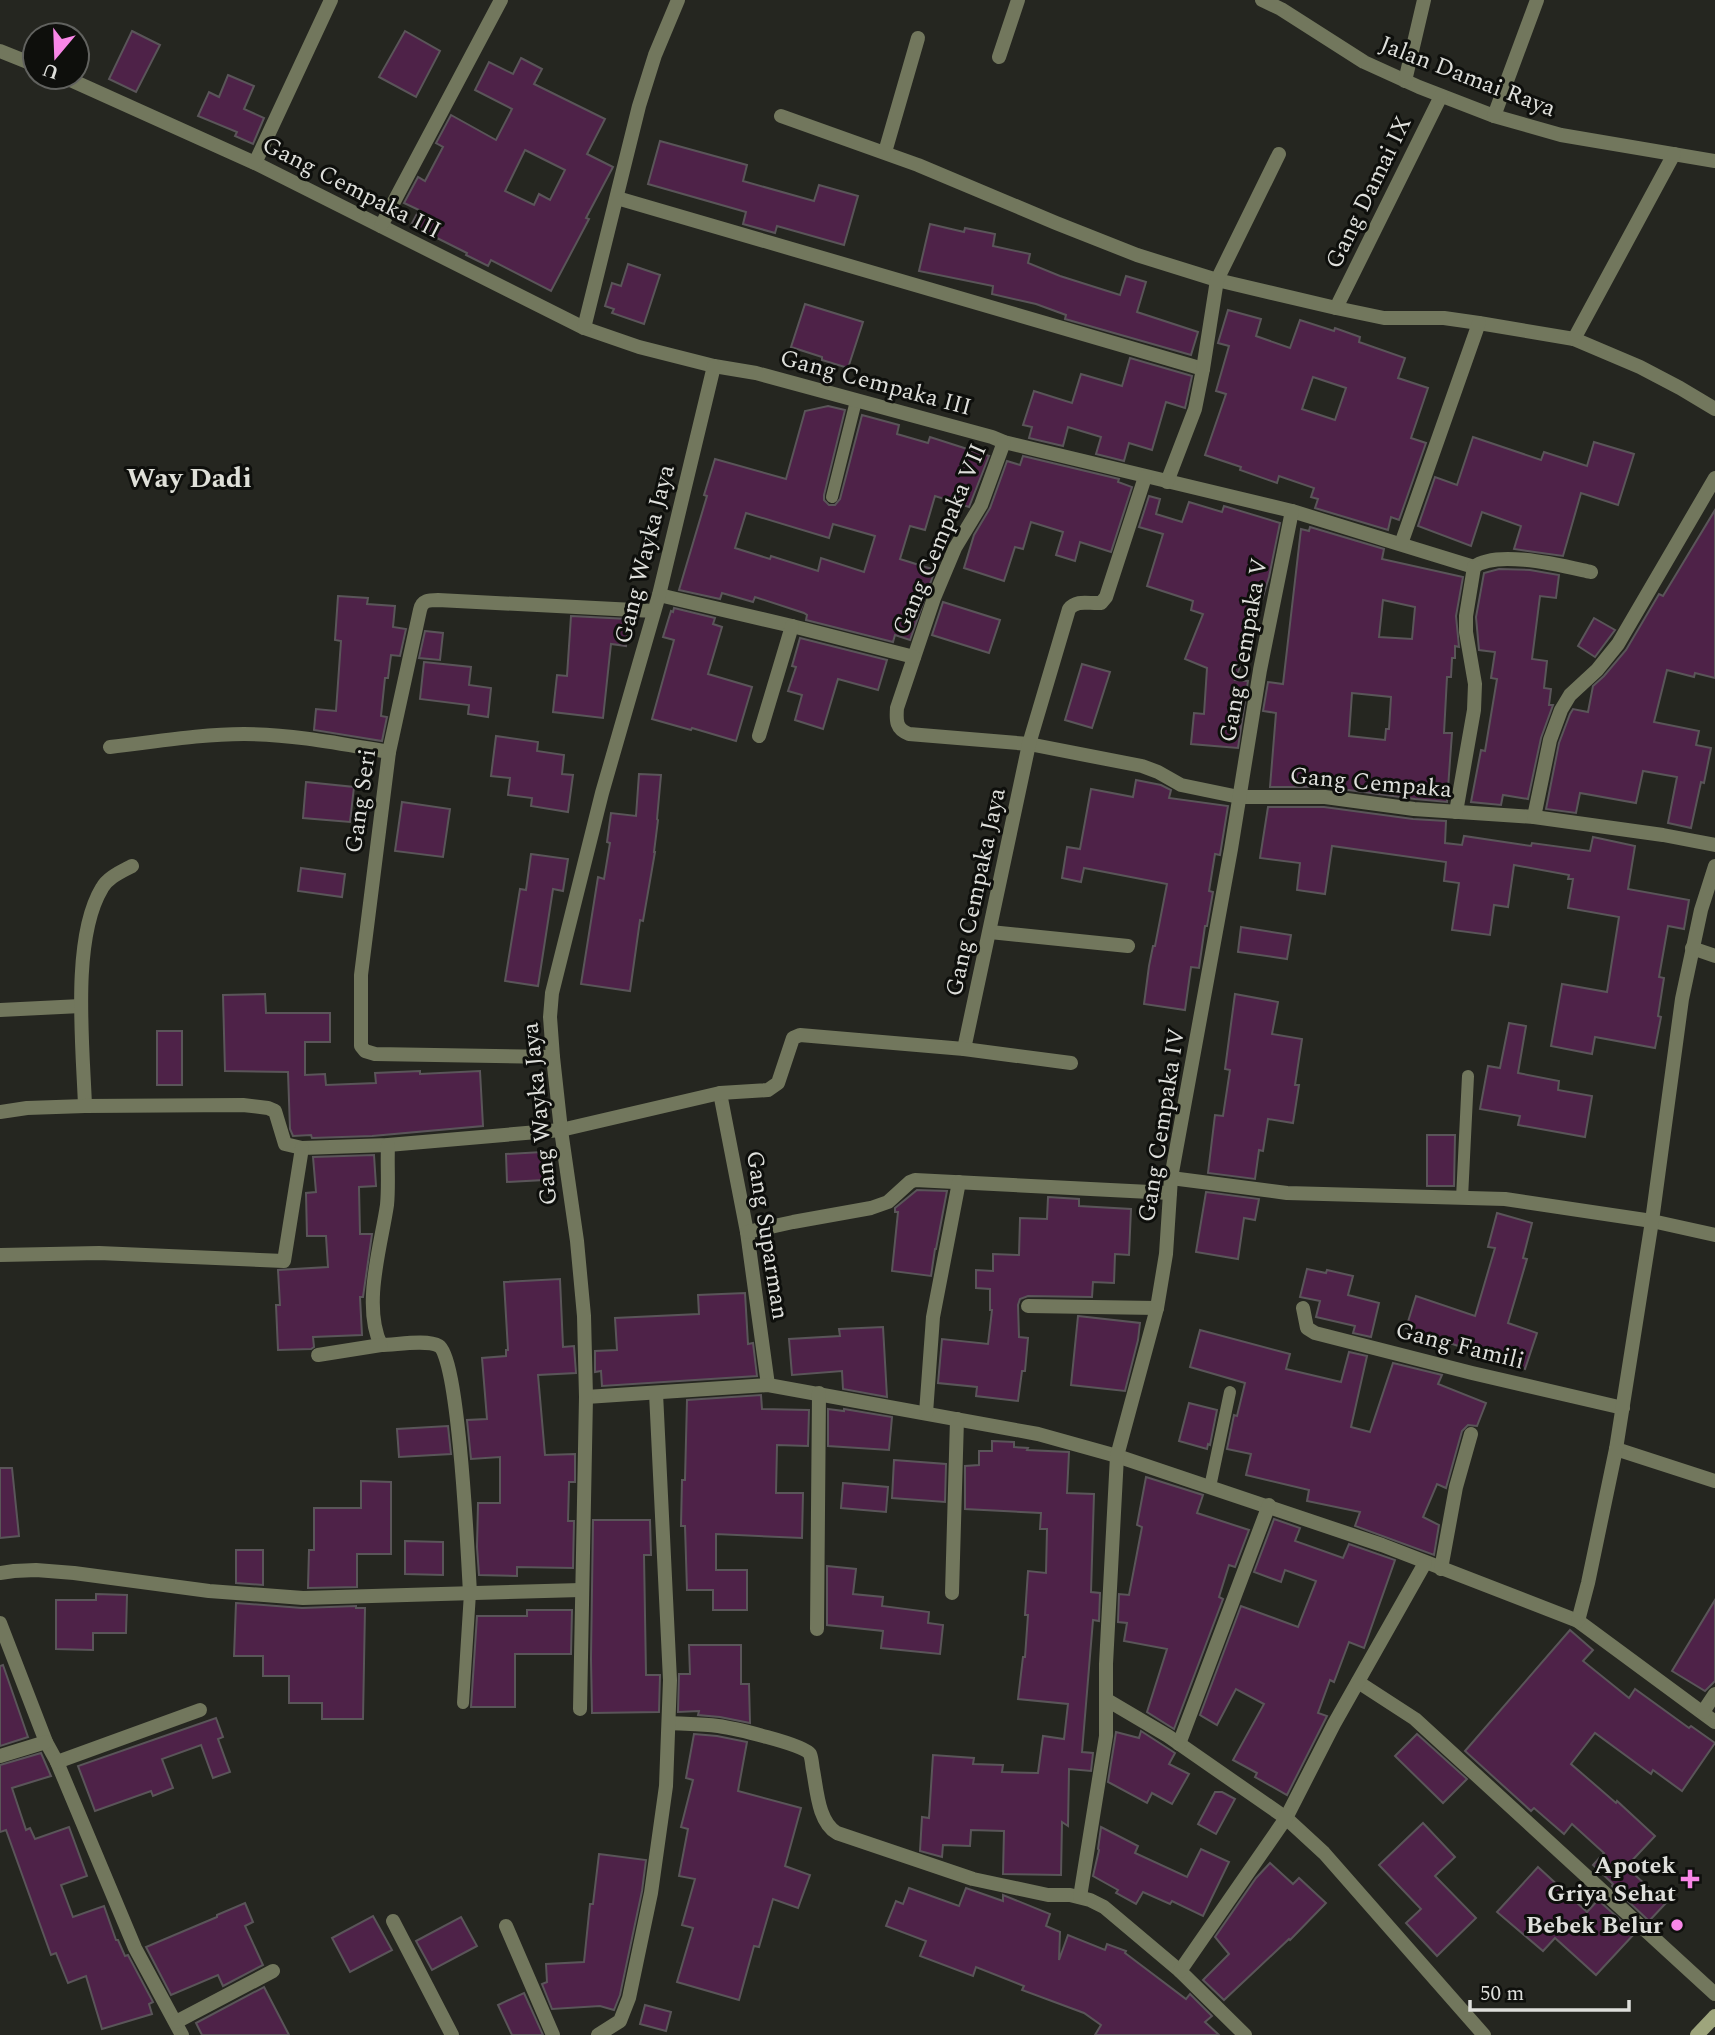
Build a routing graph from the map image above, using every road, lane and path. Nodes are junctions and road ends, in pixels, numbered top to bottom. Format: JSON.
{"nodes":[{"id":1,"x":331,"y":0,"type":"edge"},
{"id":2,"x":501,"y":0,"type":"edge"},
{"id":3,"x":678,"y":0,"type":"edge"},
{"id":4,"x":1018,"y":0,"type":"edge"},
{"id":5,"x":1262,"y":0,"type":"edge"},
{"id":6,"x":1424,"y":0,"type":"edge"},
{"id":7,"x":1536,"y":0,"type":"edge"},
{"id":8,"x":1282,"y":5,"type":"edge"},
{"id":9,"x":918,"y":38,"type":"dead end"},
{"id":10,"x":0,"y":51,"type":"edge"},
{"id":11,"x":999,"y":57,"type":"dead end"},
{"id":12,"x":21,"y":59,"type":"edge"},
{"id":13,"x":1405,"y":81,"type":"junction"},
{"id":14,"x":91,"y":89,"type":"edge"},
{"id":15,"x":1441,"y":96,"type":"junction"},
{"id":16,"x":781,"y":116,"type":"dead end"},
{"id":17,"x":1494,"y":116,"type":"junction"},
{"id":18,"x":885,"y":152,"type":"junction"},
{"id":19,"x":1279,"y":154,"type":"dead end"},
{"id":20,"x":1674,"y":154,"type":"junction"},
{"id":21,"x":1715,"y":161,"type":"edge"},
{"id":22,"x":255,"y":163,"type":"junction"},
{"id":23,"x":617,"y":198,"type":"junction"},
{"id":24,"x":381,"y":226,"type":"junction"},
{"id":25,"x":1217,"y":280,"type":"junction"},
{"id":26,"x":1336,"y":309,"type":"junction"},
{"id":27,"x":1479,"y":323,"type":"junction"},
{"id":28,"x":584,"y":328,"type":"junction"},
{"id":29,"x":1574,"y":339,"type":"junction"},
{"id":30,"x":713,"y":366,"type":"junction"},
{"id":31,"x":1203,"y":369,"type":"junction"},
{"id":32,"x":856,"y":401,"type":"junction"},
{"id":33,"x":1715,"y":409,"type":"edge"},
{"id":34,"x":1004,"y":442,"type":"junction"},
{"id":35,"x":1145,"y":477,"type":"junction"},
{"id":36,"x":1715,"y":478,"type":"edge"},
{"id":37,"x":1167,"y":482,"type":"junction"},
{"id":38,"x":832,"y":497,"type":"dead end"},
{"id":39,"x":1292,"y":511,"type":"junction"},
{"id":40,"x":1401,"y":544,"type":"junction"},
{"id":41,"x":1474,"y":567,"type":"junction"},
{"id":42,"x":1591,"y":572,"type":"dead end"},
{"id":43,"x":659,"y":595,"type":"junction"},
{"id":44,"x":654,"y":611,"type":"junction"},
{"id":45,"x":792,"y":626,"type":"junction"},
{"id":46,"x":914,"y":657,"type":"junction"},
{"id":47,"x":759,"y":736,"type":"dead end"},
{"id":48,"x":1029,"y":744,"type":"junction"},
{"id":49,"x":110,"y":747,"type":"dead end"},
{"id":50,"x":389,"y":752,"type":"junction"},
{"id":51,"x":1239,"y":797,"type":"junction"},
{"id":52,"x":1457,"y":812,"type":"junction"},
{"id":53,"x":1534,"y":817,"type":"junction"},
{"id":54,"x":1715,"y":845,"type":"edge"},
{"id":55,"x":132,"y":866,"type":"dead end"},
{"id":56,"x":1715,"y":866,"type":"edge"},
{"id":57,"x":990,"y":932,"type":"junction"},
{"id":58,"x":1128,"y":946,"type":"dead end"},
{"id":59,"x":1692,"y":948,"type":"junction"},
{"id":60,"x":1715,"y":956,"type":"edge"},
{"id":61,"x":81,"y":1006,"type":"junction"},
{"id":62,"x":0,"y":1010,"type":"edge"},
{"id":63,"x":964,"y":1049,"type":"junction"},
{"id":64,"x":553,"y":1057,"type":"junction"},
{"id":65,"x":1071,"y":1063,"type":"dead end"},
{"id":66,"x":1468,"y":1076,"type":"dead end"},
{"id":67,"x":720,"y":1093,"type":"junction"},
{"id":68,"x":85,"y":1106,"type":"junction"},
{"id":69,"x":0,"y":1112,"type":"edge"},
{"id":70,"x":561,"y":1130,"type":"junction"},
{"id":71,"x":387,"y":1145,"type":"junction"},
{"id":72,"x":302,"y":1148,"type":"junction"},
{"id":73,"x":959,"y":1182,"type":"junction"},
{"id":74,"x":1170,"y":1186,"type":"junction"},
{"id":75,"x":1462,"y":1198,"type":"junction"},
{"id":76,"x":1652,"y":1220,"type":"junction"},
{"id":77,"x":747,"y":1232,"type":"junction"},
{"id":78,"x":1715,"y":1235,"type":"edge"},
{"id":79,"x":0,"y":1255,"type":"edge"},
{"id":80,"x":1028,"y":1306,"type":"dead end"},
{"id":81,"x":1157,"y":1308,"type":"junction"},
{"id":82,"x":1303,"y":1308,"type":"dead end"},
{"id":83,"x":381,"y":1345,"type":"junction"},
{"id":84,"x":318,"y":1355,"type":"dead end"},
{"id":85,"x":768,"y":1385,"type":"junction"},
{"id":86,"x":1230,"y":1392,"type":"dead end"},
{"id":87,"x":656,"y":1393,"type":"junction"},
{"id":88,"x":819,"y":1393,"type":"junction"},
{"id":89,"x":586,"y":1397,"type":"junction"},
{"id":90,"x":1623,"y":1408,"type":"junction"},
{"id":91,"x":926,"y":1413,"type":"junction"},
{"id":92,"x":957,"y":1419,"type":"junction"},
{"id":93,"x":1471,"y":1434,"type":"dead end"},
{"id":94,"x":1616,"y":1449,"type":"junction"},
{"id":95,"x":1117,"y":1456,"type":"junction"},
{"id":96,"x":1715,"y":1481,"type":"edge"},
{"id":97,"x":1210,"y":1487,"type":"junction"},
{"id":98,"x":1269,"y":1506,"type":"junction"},
{"id":99,"x":1425,"y":1563,"type":"junction"},
{"id":100,"x":1441,"y":1569,"type":"junction"},
{"id":101,"x":0,"y":1573,"type":"edge"},
{"id":102,"x":581,"y":1590,"type":"junction"},
{"id":103,"x":470,"y":1593,"type":"junction"},
{"id":104,"x":952,"y":1593,"type":"dead end"},
{"id":105,"x":1578,"y":1620,"type":"junction"},
{"id":106,"x":0,"y":1623,"type":"edge"},
{"id":107,"x":817,"y":1629,"type":"dead end"},
{"id":108,"x":1358,"y":1682,"type":"junction"},
{"id":109,"x":1715,"y":1695,"type":"edge"},
{"id":110,"x":1107,"y":1700,"type":"junction"},
{"id":111,"x":463,"y":1703,"type":"dead end"},
{"id":112,"x":580,"y":1709,"type":"dead end"},
{"id":113,"x":200,"y":1710,"type":"dead end"},
{"id":114,"x":1709,"y":1717,"type":"edge"},
{"id":115,"x":669,"y":1723,"type":"junction"},
{"id":116,"x":46,"y":1742,"type":"junction"},
{"id":117,"x":1180,"y":1744,"type":"junction"},
{"id":118,"x":0,"y":1756,"type":"edge"},
{"id":119,"x":57,"y":1762,"type":"junction"},
{"id":120,"x":1286,"y":1818,"type":"junction"},
{"id":121,"x":1080,"y":1897,"type":"junction"},
{"id":122,"x":393,"y":1921,"type":"dead end"},
{"id":123,"x":506,"y":1926,"type":"dead end"},
{"id":124,"x":274,"y":1971,"type":"dead end"},
{"id":125,"x":1180,"y":1971,"type":"junction"},
{"id":126,"x":1715,"y":1994,"type":"edge"},
{"id":127,"x":1715,"y":2016,"type":"edge"},
{"id":128,"x":179,"y":2028,"type":"edge"},
{"id":129,"x":452,"y":2035,"type":"edge"},
{"id":130,"x":553,"y":2035,"type":"edge"},
{"id":131,"x":598,"y":2035,"type":"edge"},
{"id":132,"x":1245,"y":2035,"type":"edge"},
{"id":133,"x":1484,"y":2035,"type":"edge"},
{"id":134,"x":1697,"y":2035,"type":"edge"}],
"edges":[{"from":1,"to":22,"type":"street"},
{"from":2,"to":24,"type":"street"},
{"from":3,"to":23,"type":"street"},
{"from":4,"to":11,"type":"street"},
{"from":5,"to":8,"type":"street","name":"Jalan Damai Raya"},
{"from":6,"to":13,"type":"street"},
{"from":7,"to":17,"type":"street"},
{"from":8,"to":13,"type":"street","name":"Jalan Damai Raya"},
{"from":9,"to":18,"type":"street"},
{"from":10,"to":12,"type":"street"},
{"from":13,"to":15,"type":"street","name":"Jalan Damai Raya"},
{"from":14,"to":22,"type":"street","name":"Gang Cempaka III"},
{"from":15,"to":17,"type":"street","name":"Jalan Damai Raya"},
{"from":15,"to":26,"type":"street","name":"Gang Damai IX"},
{"from":16,"to":18,"type":"street"},
{"from":17,"to":20,"type":"street","name":"Jalan Damai Raya"},
{"from":18,"to":25,"type":"street"},
{"from":19,"to":25,"type":"street"},
{"from":20,"to":21,"type":"street","name":"Jalan Damai Raya"},
{"from":20,"to":29,"type":"street"},
{"from":22,"to":24,"type":"street","name":"Gang Cempaka III"},
{"from":23,"to":28,"type":"street"},
{"from":23,"to":31,"type":"street"},
{"from":24,"to":28,"type":"street","name":"Gang Cempaka III"},
{"from":25,"to":26,"type":"street"},
{"from":25,"to":31,"type":"street"},
{"from":26,"to":27,"type":"street"},
{"from":27,"to":29,"type":"street"},
{"from":27,"to":40,"type":"street"},
{"from":28,"to":30,"type":"street","name":"Gang Cempaka III"},
{"from":29,"to":33,"type":"street"},
{"from":30,"to":32,"type":"street","name":"Gang Cempaka III"},
{"from":30,"to":43,"type":"street","name":"Gang Wayka Jaya"},
{"from":31,"to":37,"type":"street"},
{"from":32,"to":34,"type":"street","name":"Gang Cempaka III"},
{"from":32,"to":38,"type":"lane"},
{"from":34,"to":35,"type":"street","name":"Gang Cempaka III"},
{"from":34,"to":46,"type":"street","name":"Gang Cempaka VII"},
{"from":35,"to":37,"type":"street","name":"Gang Cempaka III"},
{"from":35,"to":48,"type":"street","name":"Gang Cempaka Jaya"},
{"from":36,"to":53,"type":"street"},
{"from":37,"to":39,"type":"street","name":"Gang Cempaka III"},
{"from":39,"to":40,"type":"street","name":"Gang Cempaka III"},
{"from":39,"to":51,"type":"street","name":"Gang Cempaka V"},
{"from":40,"to":41,"type":"street","name":"Gang Cempaka III"},
{"from":41,"to":42,"type":"street"},
{"from":41,"to":52,"type":"street"},
{"from":43,"to":44,"type":"street","name":"Gang Wayka Jaya"},
{"from":43,"to":45,"type":"street"},
{"from":44,"to":50,"type":"street","name":"Gang Seri"},
{"from":44,"to":64,"type":"street","name":"Gang Wayka Jaya"},
{"from":45,"to":46,"type":"street"},
{"from":45,"to":47,"type":"street"},
{"from":46,"to":48,"type":"street","name":"Gang Cempaka VII"},
{"from":48,"to":51,"type":"street","name":"Gang Cempaka"},
{"from":48,"to":57,"type":"street","name":"Gang Cempaka Jaya"},
{"from":49,"to":50,"type":"street"},
{"from":50,"to":64,"type":"street","name":"Gang Seri"},
{"from":51,"to":52,"type":"street","name":"Gang Cempaka"},
{"from":51,"to":74,"type":"street","name":"Gang Cempaka IV"},
{"from":52,"to":53,"type":"street","name":"Gang Cempaka"},
{"from":53,"to":54,"type":"street","name":"Gang Cempaka"},
{"from":55,"to":61,"type":"street"},
{"from":56,"to":59,"type":"street"},
{"from":57,"to":58,"type":"street"},
{"from":57,"to":63,"type":"street","name":"Gang Cempaka Jaya"},
{"from":59,"to":60,"type":"street"},
{"from":59,"to":76,"type":"street"},
{"from":61,"to":62,"type":"street"},
{"from":61,"to":68,"type":"street"},
{"from":63,"to":65,"type":"street"},
{"from":63,"to":67,"type":"street"},
{"from":64,"to":70,"type":"street","name":"Gang Wayka Jaya"},
{"from":66,"to":75,"type":"lane"},
{"from":67,"to":70,"type":"street"},
{"from":67,"to":77,"type":"street","name":"Gang Suparman"},
{"from":68,"to":69,"type":"street"},
{"from":68,"to":72,"type":"street"},
{"from":70,"to":71,"type":"street"},
{"from":70,"to":89,"type":"street","name":"Gang Wayka Jaya"},
{"from":71,"to":72,"type":"street"},
{"from":71,"to":83,"type":"street"},
{"from":72,"to":79,"type":"street"},
{"from":73,"to":74,"type":"street"},
{"from":73,"to":77,"type":"street"},
{"from":73,"to":91,"type":"street"},
{"from":74,"to":75,"type":"street"},
{"from":74,"to":81,"type":"street","name":"Gang Cempaka IV"},
{"from":75,"to":76,"type":"street"},
{"from":76,"to":78,"type":"street"},
{"from":76,"to":90,"type":"street"},
{"from":77,"to":85,"type":"street","name":"Gang Suparman"},
{"from":80,"to":81,"type":"street"},
{"from":81,"to":95,"type":"street","name":"Gang Cempaka IV"},
{"from":82,"to":90,"type":"street","name":"Gang Famili"},
{"from":83,"to":84,"type":"street"},
{"from":83,"to":103,"type":"street"},
{"from":85,"to":87,"type":"street"},
{"from":85,"to":88,"type":"street"},
{"from":86,"to":97,"type":"lane"},
{"from":87,"to":89,"type":"street"},
{"from":87,"to":115,"type":"street"},
{"from":88,"to":91,"type":"street"},
{"from":88,"to":107,"type":"street"},
{"from":89,"to":102,"type":"street","name":"Gang Wayka Jaya"},
{"from":90,"to":94,"type":"street"},
{"from":91,"to":92,"type":"street"},
{"from":92,"to":95,"type":"street"},
{"from":92,"to":104,"type":"street"},
{"from":93,"to":100,"type":"street"},
{"from":94,"to":96,"type":"street"},
{"from":94,"to":105,"type":"street"},
{"from":95,"to":97,"type":"street"},
{"from":95,"to":110,"type":"street","name":"Gang Cempaka IV"},
{"from":97,"to":98,"type":"street"},
{"from":98,"to":99,"type":"street"},
{"from":98,"to":117,"type":"street"},
{"from":99,"to":100,"type":"street"},
{"from":99,"to":108,"type":"street"},
{"from":100,"to":105,"type":"street"},
{"from":101,"to":103,"type":"street"},
{"from":102,"to":103,"type":"street"},
{"from":102,"to":112,"type":"street","name":"Gang Wayka Jaya"},
{"from":103,"to":111,"type":"lane"},
{"from":105,"to":114,"type":"street"},
{"from":106,"to":116,"type":"street"},
{"from":108,"to":120,"type":"street"},
{"from":108,"to":126,"type":"street"},
{"from":109,"to":114,"type":"street"},
{"from":110,"to":117,"type":"street"},
{"from":110,"to":121,"type":"street","name":"Gang Cempaka IV"},
{"from":113,"to":119,"type":"street"},
{"from":115,"to":121,"type":"street"},
{"from":115,"to":131,"type":"street"},
{"from":116,"to":118,"type":"street"},
{"from":116,"to":119,"type":"street"},
{"from":117,"to":120,"type":"street"},
{"from":119,"to":128,"type":"street"},
{"from":120,"to":125,"type":"street"},
{"from":120,"to":133,"type":"street"},
{"from":121,"to":125,"type":"street"},
{"from":122,"to":129,"type":"street"},
{"from":123,"to":130,"type":"street"},
{"from":124,"to":128,"type":"street"},
{"from":125,"to":132,"type":"street"},
{"from":127,"to":134,"type":"main road"}]}
